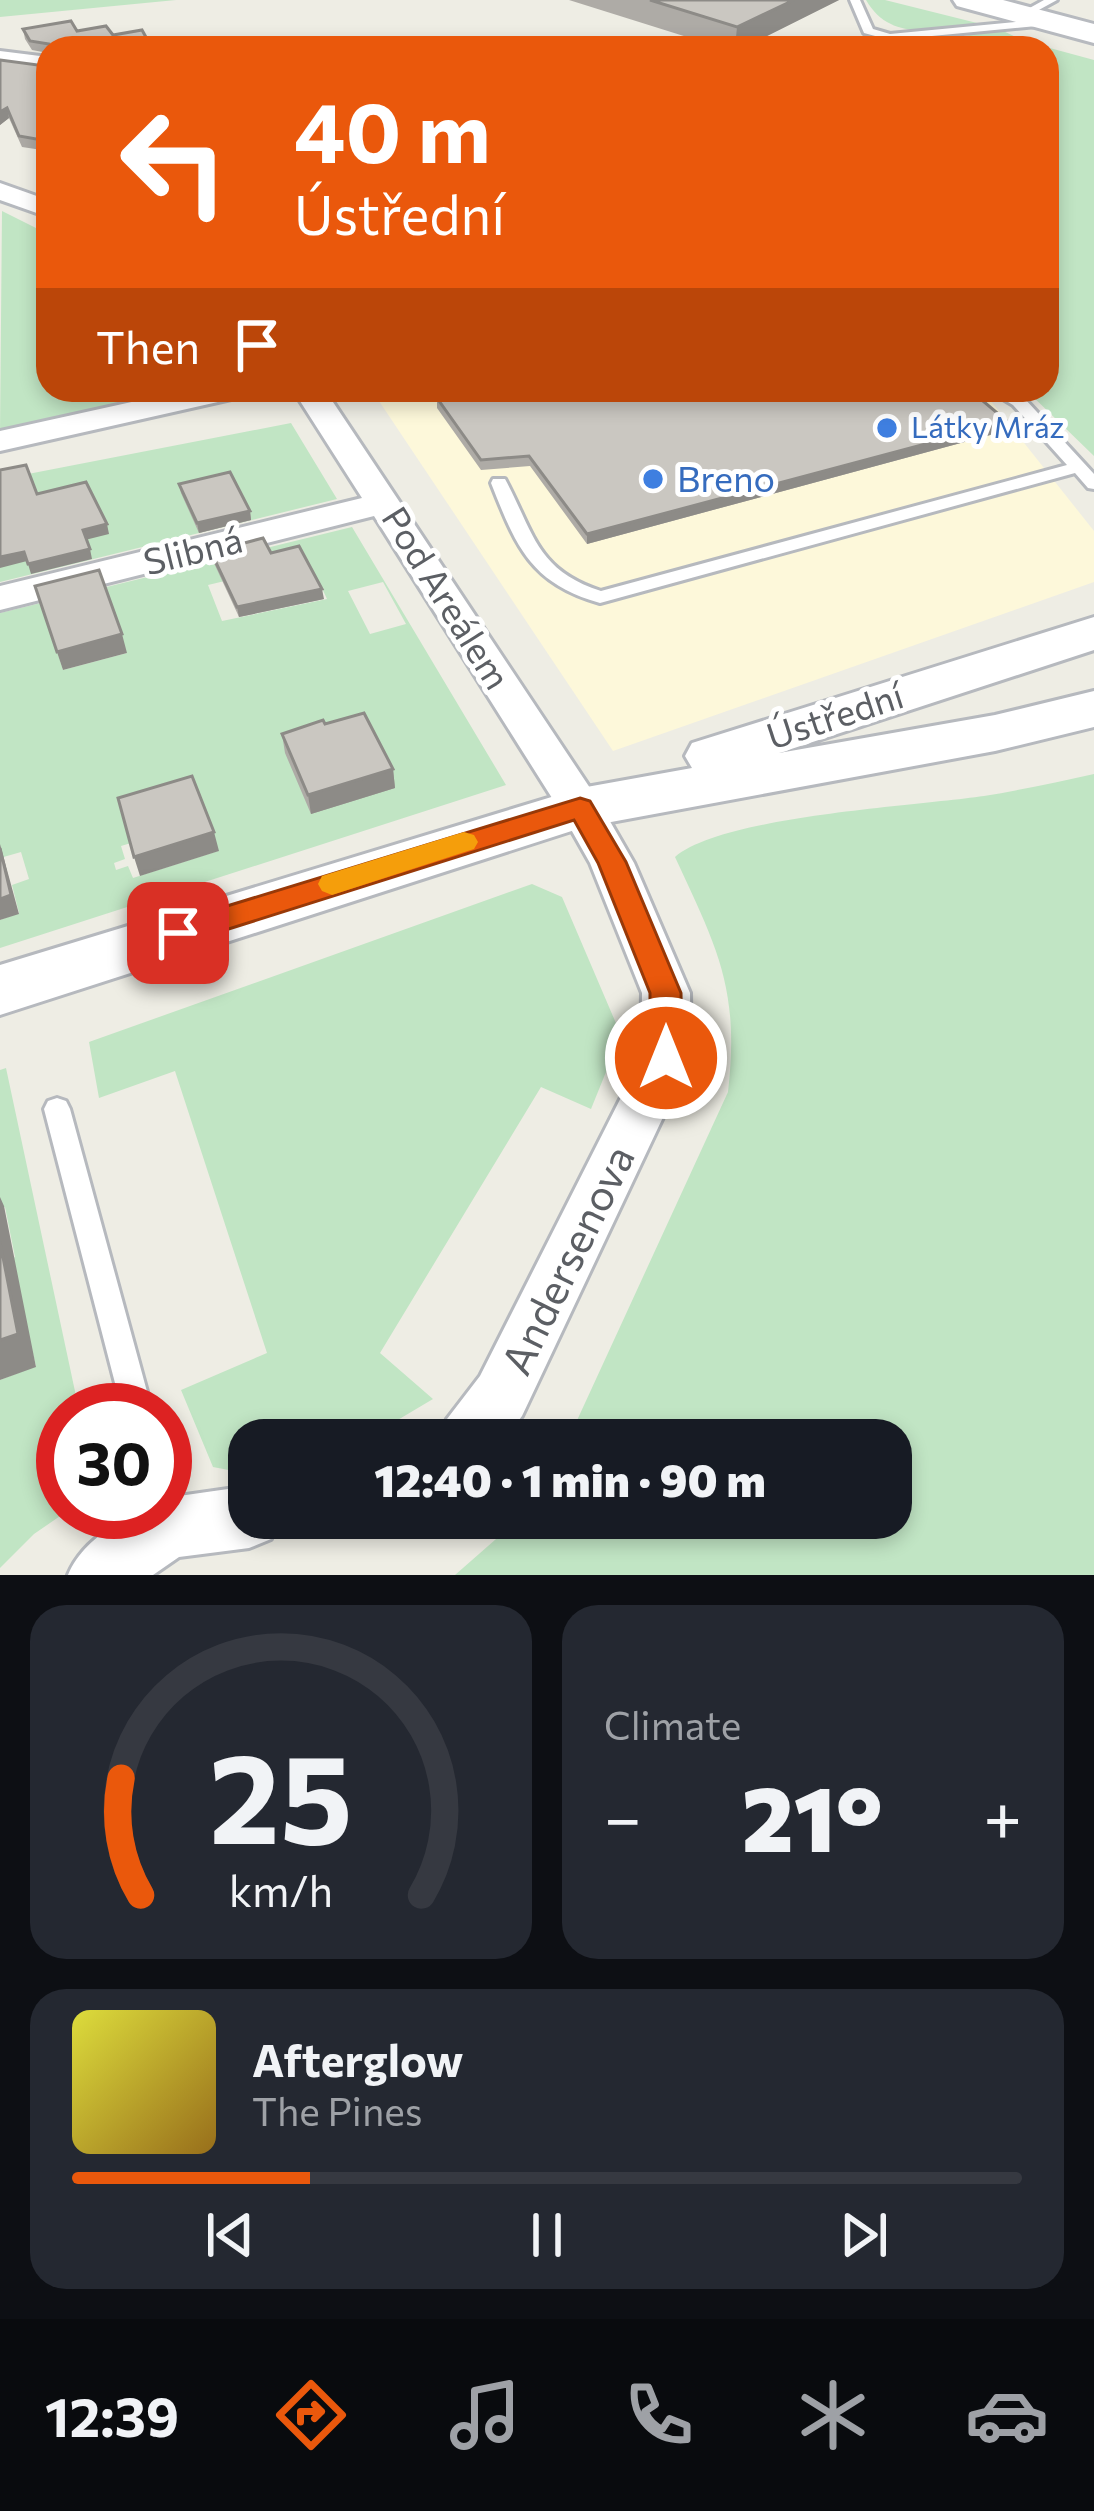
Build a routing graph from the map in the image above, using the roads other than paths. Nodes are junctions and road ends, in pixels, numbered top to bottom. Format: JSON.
{"nodes":[{"id":1,"x":855,"y":0,"type":"edge"},
{"id":2,"x":968,"y":0,"type":"edge"},
{"id":3,"x":1040,"y":12,"type":"edge"},
{"id":4,"x":1094,"y":34,"type":"edge"},
{"id":5,"x":886,"y":36,"type":"edge"},
{"id":6,"x":896,"y":36,"type":"edge"},
{"id":7,"x":0,"y":58,"type":"edge"},
{"id":8,"x":36,"y":62,"type":"edge"},
{"id":9,"x":36,"y":185,"type":"edge"},
{"id":10,"x":2,"y":192,"type":"edge"},
{"id":11,"x":36,"y":205,"type":"edge"},
{"id":12,"x":176,"y":402,"type":"edge"},
{"id":13,"x":317,"y":402,"type":"edge"},
{"id":14,"x":1019,"y":402,"type":"edge"},
{"id":15,"x":0,"y":441,"type":"edge"},
{"id":16,"x":1079,"y":467,"type":"junction"},
{"id":17,"x":499,"y":483,"type":"dead end"},
{"id":18,"x":1094,"y":484,"type":"edge"},
{"id":19,"x":385,"y":503,"type":"junction"},
{"id":20,"x":0,"y":598,"type":"edge"},
{"id":21,"x":1094,"y":633,"type":"edge"},
{"id":22,"x":1094,"y":709,"type":"edge"},
{"id":23,"x":580,"y":808,"type":"junction"},
{"id":24,"x":0,"y":990,"type":"edge"},
{"id":25,"x":57,"y":1109,"type":"dead end"},
{"id":26,"x":130,"y":1383,"type":"edge"},
{"id":27,"x":484,"y":1419,"type":"edge"},
{"id":28,"x":228,"y":1518,"type":"edge"},
{"id":29,"x":192,"y":1519,"type":"edge"},
{"id":30,"x":143,"y":1539,"type":"edge"},
{"id":31,"x":99,"y":1575,"type":"edge"}],
"edges":[{"from":1,"to":5,"type":"lane"},
{"from":2,"to":3,"type":"main road"},
{"from":3,"to":4,"type":"main road"},
{"from":3,"to":6,"type":"lane"},
{"from":7,"to":8,"type":"street"},
{"from":9,"to":10,"type":"street"},
{"from":10,"to":11,"type":"street"},
{"from":12,"to":15,"type":"street"},
{"from":13,"to":19,"type":"street","name":"Pod Areálem"},
{"from":14,"to":16,"type":"lane"},
{"from":16,"to":17,"type":"lane"},
{"from":16,"to":18,"type":"lane"},
{"from":19,"to":20,"type":"street","name":"Slibná"},
{"from":19,"to":23,"type":"street","name":"Pod Areálem"},
{"from":21,"to":23,"type":"street","name":"Ústřední"},
{"from":22,"to":23,"type":"street","name":"Ústřední"},
{"from":23,"to":24,"type":"street","name":"Ústřední"},
{"from":23,"to":27,"type":"street","name":"Andersenova"},
{"from":25,"to":26,"type":"lane"},
{"from":28,"to":29,"type":"street"},
{"from":30,"to":31,"type":"street"}]}
